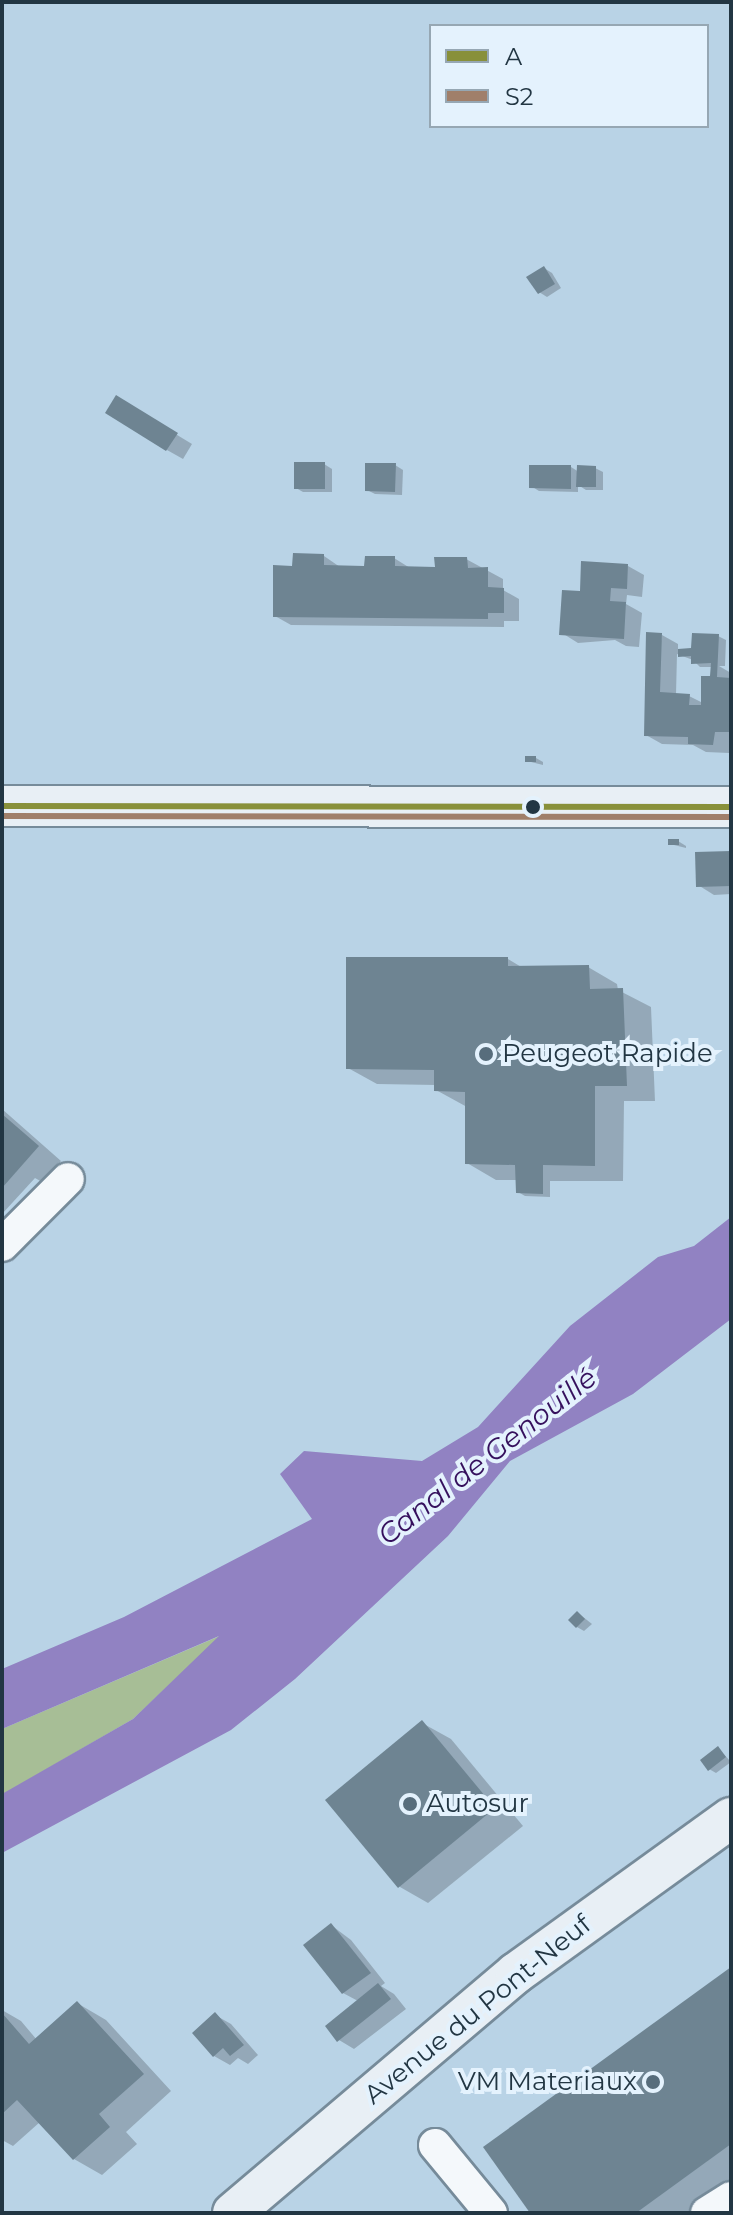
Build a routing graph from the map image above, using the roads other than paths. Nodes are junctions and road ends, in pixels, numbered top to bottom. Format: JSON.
{"nodes":[{"id":1,"x":2,"y":806,"type":"edge"},
{"id":2,"x":731,"y":807,"type":"edge"},
{"id":3,"x":68,"y":1179,"type":"dead end"},
{"id":4,"x":2,"y":1245,"type":"edge"},
{"id":5,"x":731,"y":1818,"type":"edge"},
{"id":6,"x":435,"y":2145,"type":"dead end"},
{"id":7,"x":731,"y":2198,"type":"edge"},
{"id":8,"x":233,"y":2213,"type":"edge"},
{"id":9,"x":491,"y":2213,"type":"edge"},
{"id":10,"x":707,"y":2213,"type":"edge"}],
"edges":[{"from":1,"to":2,"type":"main road"},
{"from":3,"to":4,"type":"lane"},
{"from":5,"to":8,"type":"main road","name":"Avenue du Pont-Neuf"},
{"from":6,"to":9,"type":"lane"},
{"from":7,"to":10,"type":"lane"}]}
